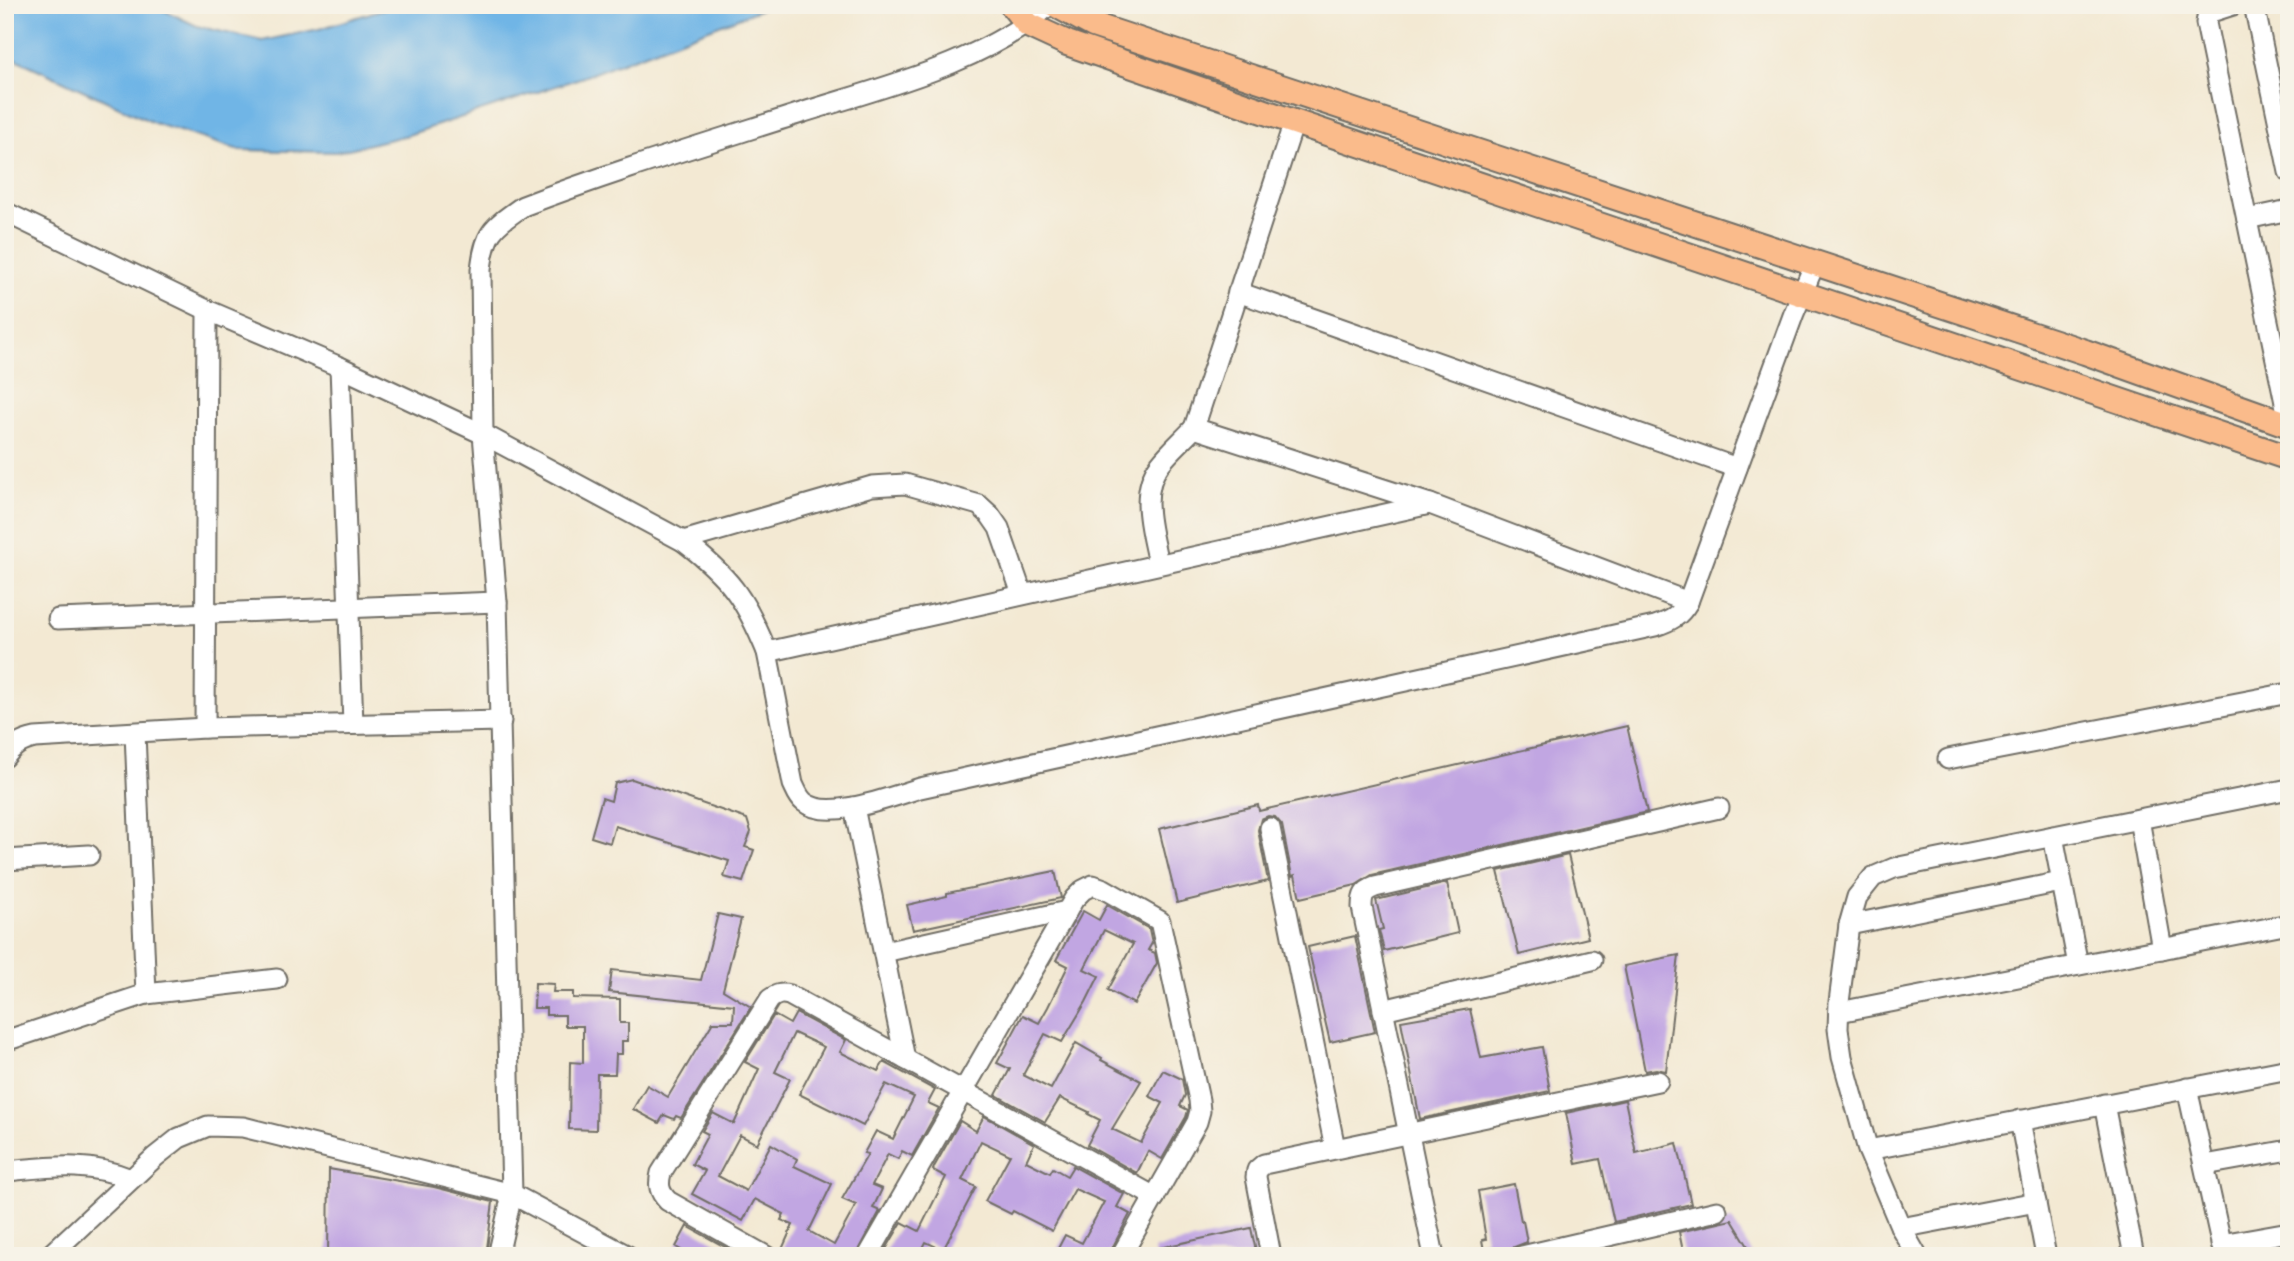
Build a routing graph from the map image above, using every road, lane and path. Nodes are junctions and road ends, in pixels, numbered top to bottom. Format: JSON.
{"nodes":[{"id":1,"x":1012,"y":5,"type":"edge"},
{"id":2,"x":1049,"y":5,"type":"edge"},
{"id":3,"x":1056,"y":5,"type":"edge"},
{"id":4,"x":2233,"y":5,"type":"edge"},
{"id":5,"x":2254,"y":5,"type":"edge"},
{"id":6,"x":1028,"y":25,"type":"junction"},
{"id":7,"x":1294,"y":122,"type":"junction"},
{"id":8,"x":2289,"y":172,"type":"edge"},
{"id":9,"x":2289,"y":210,"type":"edge"},
{"id":10,"x":5,"y":212,"type":"edge"},
{"id":11,"x":2246,"y":219,"type":"junction"},
{"id":12,"x":1815,"y":263,"type":"junction"},
{"id":13,"x":1238,"y":292,"type":"junction"},
{"id":14,"x":1801,"y":293,"type":"junction"},
{"id":15,"x":206,"y":310,"type":"junction"},
{"id":16,"x":340,"y":367,"type":"junction"},
{"id":17,"x":2289,"y":424,"type":"edge"},
{"id":18,"x":1194,"y":428,"type":"junction"},
{"id":19,"x":483,"y":434,"type":"junction"},
{"id":20,"x":2289,"y":458,"type":"edge"},
{"id":21,"x":1737,"y":468,"type":"junction"},
{"id":22,"x":1430,"y":504,"type":"junction"},
{"id":23,"x":683,"y":541,"type":"junction"},
{"id":24,"x":1158,"y":564,"type":"junction"},
{"id":25,"x":1022,"y":594,"type":"junction"},
{"id":26,"x":497,"y":602,"type":"junction"},
{"id":27,"x":1688,"y":602,"type":"junction"},
{"id":28,"x":348,"y":608,"type":"junction"},
{"id":29,"x":205,"y":613,"type":"junction"},
{"id":30,"x":58,"y":619,"type":"dead end"},
{"id":31,"x":768,"y":652,"type":"junction"},
{"id":32,"x":2289,"y":692,"type":"edge"},
{"id":33,"x":501,"y":722,"type":"junction"},
{"id":34,"x":353,"y":724,"type":"junction"},
{"id":35,"x":205,"y":728,"type":"junction"},
{"id":36,"x":135,"y":733,"type":"junction"},
{"id":37,"x":5,"y":757,"type":"edge"},
{"id":38,"x":1948,"y":759,"type":"dead end"},
{"id":39,"x":2289,"y":789,"type":"edge"},
{"id":40,"x":853,"y":807,"type":"junction"},
{"id":41,"x":1718,"y":808,"type":"dead end"},
{"id":42,"x":2139,"y":819,"type":"junction"},
{"id":43,"x":1270,"y":828,"type":"dead end"},
{"id":44,"x":2053,"y":836,"type":"junction"},
{"id":45,"x":89,"y":855,"type":"dead end"},
{"id":46,"x":5,"y":860,"type":"edge"},
{"id":47,"x":2062,"y":882,"type":"junction"},
{"id":48,"x":1067,"y":911,"type":"junction"},
{"id":49,"x":2289,"y":924,"type":"edge"},
{"id":50,"x":1849,"y":925,"type":"junction"},
{"id":51,"x":2162,"y":949,"type":"junction"},
{"id":52,"x":884,"y":952,"type":"junction"},
{"id":53,"x":1592,"y":960,"type":"dead end"},
{"id":54,"x":2078,"y":965,"type":"junction"},
{"id":55,"x":277,"y":979,"type":"dead end"},
{"id":56,"x":146,"y":994,"type":"junction"},
{"id":57,"x":1383,"y":1010,"type":"junction"},
{"id":58,"x":1839,"y":1012,"type":"junction"},
{"id":59,"x":5,"y":1041,"type":"edge"},
{"id":60,"x":905,"y":1059,"type":"junction"},
{"id":61,"x":2289,"y":1069,"type":"edge"},
{"id":62,"x":1658,"y":1081,"type":"dead end"},
{"id":63,"x":2187,"y":1088,"type":"junction"},
{"id":64,"x":964,"y":1091,"type":"junction"},
{"id":65,"x":2104,"y":1104,"type":"junction"},
{"id":66,"x":2020,"y":1120,"type":"junction"},
{"id":67,"x":1408,"y":1132,"type":"junction"},
{"id":68,"x":1335,"y":1148,"type":"junction"},
{"id":69,"x":1868,"y":1150,"type":"junction"},
{"id":70,"x":2289,"y":1150,"type":"edge"},
{"id":71,"x":2205,"y":1165,"type":"junction"},
{"id":72,"x":5,"y":1171,"type":"edge"},
{"id":73,"x":131,"y":1179,"type":"junction"},
{"id":74,"x":512,"y":1194,"type":"junction"},
{"id":75,"x":1155,"y":1197,"type":"junction"},
{"id":76,"x":2036,"y":1202,"type":"junction"},
{"id":77,"x":1717,"y":1211,"type":"dead end"},
{"id":78,"x":1901,"y":1228,"type":"junction"},
{"id":79,"x":2289,"y":1232,"type":"edge"},
{"id":80,"x":2222,"y":1250,"type":"edge"},
{"id":81,"x":49,"y":1256,"type":"edge"},
{"id":82,"x":498,"y":1256,"type":"edge"},
{"id":83,"x":628,"y":1256,"type":"edge"},
{"id":84,"x":766,"y":1256,"type":"edge"},
{"id":85,"x":867,"y":1256,"type":"edge"},
{"id":86,"x":1121,"y":1256,"type":"edge"},
{"id":87,"x":1271,"y":1256,"type":"edge"},
{"id":88,"x":1433,"y":1256,"type":"edge"},
{"id":89,"x":1522,"y":1256,"type":"edge"},
{"id":90,"x":1917,"y":1256,"type":"edge"},
{"id":91,"x":2046,"y":1256,"type":"edge"},
{"id":92,"x":2134,"y":1256,"type":"edge"}],
"edges":[{"from":1,"to":6,"type":"main road"},
{"from":2,"to":6,"type":"street"},
{"from":3,"to":12,"type":"main road"},
{"from":4,"to":11,"type":"street"},
{"from":5,"to":8,"type":"street"},
{"from":6,"to":7,"type":"main road"},
{"from":6,"to":19,"type":"street"},
{"from":7,"to":13,"type":"street"},
{"from":7,"to":14,"type":"main road"},
{"from":9,"to":11,"type":"street"},
{"from":10,"to":15,"type":"street"},
{"from":11,"to":17,"type":"street"},
{"from":12,"to":14,"type":"street"},
{"from":12,"to":17,"type":"main road"},
{"from":13,"to":18,"type":"street"},
{"from":13,"to":21,"type":"street"},
{"from":14,"to":20,"type":"main road"},
{"from":14,"to":21,"type":"street"},
{"from":15,"to":16,"type":"street"},
{"from":15,"to":29,"type":"street"},
{"from":16,"to":19,"type":"street"},
{"from":16,"to":28,"type":"street"},
{"from":18,"to":22,"type":"street"},
{"from":18,"to":24,"type":"street"},
{"from":19,"to":23,"type":"street"},
{"from":19,"to":26,"type":"street"},
{"from":21,"to":27,"type":"street"},
{"from":22,"to":24,"type":"street"},
{"from":22,"to":27,"type":"street"},
{"from":23,"to":25,"type":"street"},
{"from":23,"to":31,"type":"street"},
{"from":24,"to":25,"type":"street"},
{"from":25,"to":31,"type":"street"},
{"from":26,"to":28,"type":"street"},
{"from":26,"to":33,"type":"street"},
{"from":27,"to":40,"type":"street"},
{"from":28,"to":29,"type":"street"},
{"from":28,"to":34,"type":"street"},
{"from":29,"to":30,"type":"street"},
{"from":29,"to":35,"type":"street"},
{"from":31,"to":40,"type":"street"},
{"from":32,"to":38,"type":"street"},
{"from":33,"to":34,"type":"street"},
{"from":33,"to":74,"type":"street"},
{"from":34,"to":35,"type":"street"},
{"from":35,"to":36,"type":"street"},
{"from":36,"to":37,"type":"street"},
{"from":36,"to":56,"type":"street"},
{"from":39,"to":42,"type":"street"},
{"from":40,"to":52,"type":"street"},
{"from":41,"to":57,"type":"street"},
{"from":42,"to":44,"type":"street"},
{"from":42,"to":51,"type":"street"},
{"from":43,"to":68,"type":"street"},
{"from":44,"to":47,"type":"street"},
{"from":44,"to":50,"type":"street"},
{"from":45,"to":46,"type":"street"},
{"from":47,"to":50,"type":"street"},
{"from":47,"to":54,"type":"street"},
{"from":48,"to":52,"type":"street"},
{"from":48,"to":64,"type":"street"},
{"from":48,"to":75,"type":"street"},
{"from":49,"to":51,"type":"street"},
{"from":50,"to":58,"type":"street"},
{"from":51,"to":54,"type":"street"},
{"from":52,"to":60,"type":"street"},
{"from":53,"to":57,"type":"street"},
{"from":54,"to":58,"type":"street"},
{"from":55,"to":56,"type":"street"},
{"from":56,"to":59,"type":"street"},
{"from":57,"to":67,"type":"street"},
{"from":58,"to":69,"type":"street"},
{"from":60,"to":64,"type":"street"},
{"from":60,"to":84,"type":"street"},
{"from":61,"to":63,"type":"street"},
{"from":62,"to":67,"type":"street"},
{"from":63,"to":65,"type":"street"},
{"from":63,"to":71,"type":"street"},
{"from":64,"to":75,"type":"street"},
{"from":64,"to":85,"type":"street"},
{"from":65,"to":66,"type":"street"},
{"from":65,"to":92,"type":"street"},
{"from":66,"to":69,"type":"street"},
{"from":66,"to":76,"type":"street"},
{"from":67,"to":68,"type":"street"},
{"from":67,"to":88,"type":"street"},
{"from":68,"to":87,"type":"street"},
{"from":69,"to":78,"type":"street"},
{"from":70,"to":71,"type":"street"},
{"from":71,"to":80,"type":"street"},
{"from":72,"to":73,"type":"street"},
{"from":73,"to":74,"type":"street"},
{"from":73,"to":81,"type":"street"},
{"from":74,"to":82,"type":"street"},
{"from":74,"to":83,"type":"street"},
{"from":75,"to":86,"type":"street"},
{"from":76,"to":78,"type":"street"},
{"from":76,"to":91,"type":"street"},
{"from":77,"to":89,"type":"street"},
{"from":78,"to":90,"type":"street"},
{"from":79,"to":80,"type":"street"}]}
